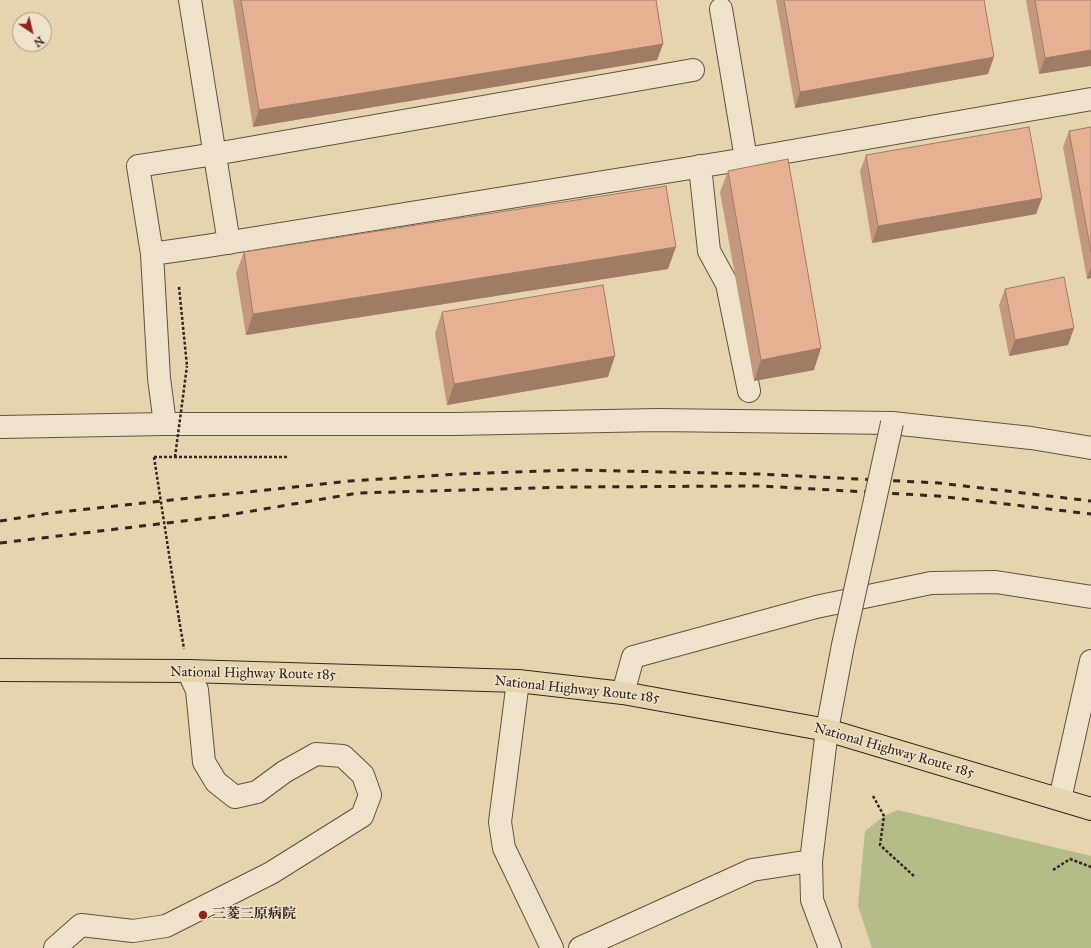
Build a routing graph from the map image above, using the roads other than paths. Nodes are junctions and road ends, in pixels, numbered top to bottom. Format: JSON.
{"nodes":[{"id":1,"x":190,"y":0,"type":"edge"},
{"id":2,"x":721,"y":9,"type":"dead end"},
{"id":3,"x":693,"y":70,"type":"dead end"},
{"id":4,"x":1091,"y":99,"type":"edge"},
{"id":5,"x":215,"y":154,"type":"junction"},
{"id":6,"x":746,"y":159,"type":"junction"},
{"id":7,"x":700,"y":166,"type":"junction"},
{"id":8,"x":229,"y":243,"type":"junction"},
{"id":9,"x":152,"y":254,"type":"junction"},
{"id":10,"x":749,"y":391,"type":"dead end"},
{"id":11,"x":892,"y":423,"type":"junction"},
{"id":12,"x":165,"y":424,"type":"junction"},
{"id":13,"x":0,"y":427,"type":"edge"},
{"id":14,"x":1091,"y":448,"type":"edge"},
{"id":15,"x":1091,"y":597,"type":"edge"},
{"id":16,"x":1091,"y":661,"type":"edge"},
{"id":17,"x":0,"y":670,"type":"edge"},
{"id":18,"x":188,"y":672,"type":"junction"},
{"id":19,"x":518,"y":681,"type":"junction"},
{"id":20,"x":623,"y":693,"type":"junction"},
{"id":21,"x":827,"y":730,"type":"junction"},
{"id":22,"x":1060,"y":799,"type":"junction"},
{"id":23,"x":1091,"y":809,"type":"edge"},
{"id":24,"x":811,"y":861,"type":"junction"},
{"id":25,"x":54,"y":948,"type":"edge"},
{"id":26,"x":552,"y":948,"type":"edge"},
{"id":27,"x":580,"y":948,"type":"edge"},
{"id":28,"x":830,"y":948,"type":"edge"}],
"edges":[{"from":1,"to":5,"type":"street"},
{"from":2,"to":6,"type":"street"},
{"from":3,"to":5,"type":"street"},
{"from":4,"to":6,"type":"street"},
{"from":5,"to":8,"type":"street"},
{"from":5,"to":9,"type":"street"},
{"from":6,"to":7,"type":"street"},
{"from":7,"to":8,"type":"street"},
{"from":7,"to":10,"type":"street"},
{"from":8,"to":9,"type":"street"},
{"from":9,"to":12,"type":"street"},
{"from":11,"to":12,"type":"street"},
{"from":11,"to":14,"type":"street"},
{"from":11,"to":21,"type":"street","bridge":true},
{"from":12,"to":13,"type":"street"},
{"from":15,"to":20,"type":"street"},
{"from":16,"to":22,"type":"street"},
{"from":17,"to":18,"type":"highway","name":"National Highway Route 185"},
{"from":18,"to":19,"type":"highway","name":"National Highway Route 185"},
{"from":18,"to":25,"type":"street"},
{"from":19,"to":20,"type":"highway","name":"National Highway Route 185"},
{"from":19,"to":26,"type":"street"},
{"from":20,"to":21,"type":"highway","name":"National Highway Route 185"},
{"from":21,"to":22,"type":"highway","name":"National Highway Route 185"},
{"from":21,"to":24,"type":"street"},
{"from":22,"to":23,"type":"highway","name":"National Highway Route 185"},
{"from":24,"to":27,"type":"street"},
{"from":24,"to":28,"type":"street"}]}
